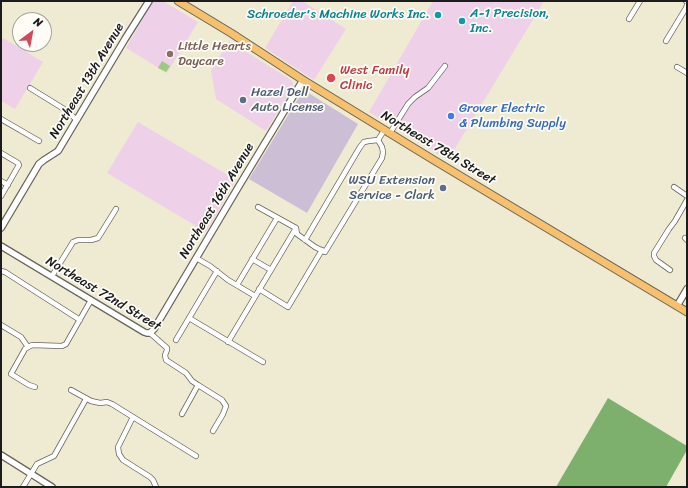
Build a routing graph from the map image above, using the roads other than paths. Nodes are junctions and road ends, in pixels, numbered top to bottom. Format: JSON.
{"nodes":[{"id":1,"x":148,"y":1,"type":"edge"},
{"id":2,"x":178,"y":1,"type":"edge"},
{"id":3,"x":640,"y":1,"type":"edge"},
{"id":4,"x":687,"y":5,"type":"edge"},
{"id":5,"x":629,"y":19,"type":"dead end"},
{"id":6,"x":666,"y":41,"type":"dead end"},
{"id":7,"x":445,"y":66,"type":"dead end"},
{"id":8,"x":677,"y":67,"type":"dead end"},
{"id":9,"x":687,"y":73,"type":"edge"},
{"id":10,"x":303,"y":80,"type":"junction"},
{"id":11,"x":30,"y":88,"type":"dead end"},
{"id":12,"x":1,"y":119,"type":"edge"},
{"id":13,"x":77,"y":120,"type":"junction"},
{"id":14,"x":387,"y":131,"type":"junction"},
{"id":15,"x":378,"y":140,"type":"junction"},
{"id":16,"x":39,"y":141,"type":"dead end"},
{"id":17,"x":1,"y":153,"type":"edge"},
{"id":18,"x":1,"y":181,"type":"edge"},
{"id":19,"x":8,"y":185,"type":"junction"},
{"id":20,"x":674,"y":187,"type":"dead end"},
{"id":21,"x":1,"y":196,"type":"edge"},
{"id":22,"x":687,"y":196,"type":"edge"},
{"id":23,"x":687,"y":200,"type":"edge"},
{"id":24,"x":258,"y":207,"type":"dead end"},
{"id":25,"x":116,"y":209,"type":"dead end"},
{"id":26,"x":276,"y":218,"type":"junction"},
{"id":27,"x":1,"y":228,"type":"edge"},
{"id":28,"x":296,"y":228,"type":"junction"},
{"id":29,"x":305,"y":240,"type":"junction"},
{"id":30,"x":1,"y":246,"type":"edge"},
{"id":31,"x":322,"y":250,"type":"junction"},
{"id":32,"x":196,"y":258,"type":"junction"},
{"id":33,"x":252,"y":259,"type":"junction"},
{"id":34,"x":271,"y":270,"type":"junction"},
{"id":35,"x":670,"y":270,"type":"dead end"},
{"id":36,"x":217,"y":271,"type":"junction"},
{"id":37,"x":1,"y":272,"type":"edge"},
{"id":38,"x":52,"y":276,"type":"junction"},
{"id":39,"x":237,"y":285,"type":"junction"},
{"id":40,"x":259,"y":289,"type":"junction"},
{"id":41,"x":687,"y":289,"type":"edge"},
{"id":42,"x":255,"y":296,"type":"junction"},
{"id":43,"x":92,"y":300,"type":"junction"},
{"id":44,"x":677,"y":306,"type":"junction"},
{"id":45,"x":687,"y":312,"type":"edge"},
{"id":46,"x":189,"y":318,"type":"junction"},
{"id":47,"x":80,"y":320,"type":"junction"},
{"id":48,"x":1,"y":325,"type":"edge"},
{"id":49,"x":150,"y":333,"type":"junction"},
{"id":50,"x":176,"y":340,"type":"dead end"},
{"id":51,"x":228,"y":342,"type":"junction"},
{"id":52,"x":28,"y":347,"type":"junction"},
{"id":53,"x":263,"y":362,"type":"dead end"},
{"id":54,"x":198,"y":385,"type":"junction"},
{"id":55,"x":35,"y":387,"type":"dead end"},
{"id":56,"x":71,"y":390,"type":"dead end"},
{"id":57,"x":86,"y":399,"type":"junction"},
{"id":58,"x":182,"y":414,"type":"dead end"},
{"id":59,"x":133,"y":417,"type":"junction"},
{"id":60,"x":213,"y":431,"type":"dead end"},
{"id":61,"x":1,"y":455,"type":"edge"},
{"id":62,"x":196,"y":456,"type":"dead end"},
{"id":63,"x":31,"y":474,"type":"junction"},
{"id":64,"x":23,"y":487,"type":"edge"},
{"id":65,"x":52,"y":487,"type":"edge"},
{"id":66,"x":156,"y":487,"type":"edge"}],
"edges":[{"from":1,"to":13,"type":"street","name":"Northeast 13th Avenue"},
{"from":2,"to":10,"type":"main road","name":"Northeast 78th Street"},
{"from":3,"to":5,"type":"street"},
{"from":4,"to":6,"type":"street"},
{"from":7,"to":14,"type":"street"},
{"from":8,"to":9,"type":"street"},
{"from":10,"to":14,"type":"main road","name":"Northeast 78th Street"},
{"from":10,"to":32,"type":"street","name":"Northeast 16th Avenue"},
{"from":11,"to":13,"type":"street"},
{"from":12,"to":16,"type":"street"},
{"from":13,"to":27,"type":"street","name":"Northeast 13th Avenue"},
{"from":14,"to":15,"type":"street"},
{"from":14,"to":44,"type":"main road","name":"Northeast 78th Street"},
{"from":15,"to":29,"type":"street"},
{"from":15,"to":31,"type":"street"},
{"from":17,"to":19,"type":"street"},
{"from":18,"to":19,"type":"street"},
{"from":19,"to":21,"type":"street"},
{"from":20,"to":22,"type":"street"},
{"from":23,"to":35,"type":"street"},
{"from":24,"to":26,"type":"street"},
{"from":25,"to":38,"type":"street"},
{"from":26,"to":28,"type":"street"},
{"from":26,"to":33,"type":"street"},
{"from":28,"to":29,"type":"street"},
{"from":28,"to":34,"type":"street"},
{"from":29,"to":31,"type":"street"},
{"from":30,"to":38,"type":"street","name":"Northeast 72nd Street"},
{"from":31,"to":40,"type":"street"},
{"from":32,"to":36,"type":"street"},
{"from":32,"to":49,"type":"street","name":"Northeast 16th Avenue"},
{"from":33,"to":34,"type":"street"},
{"from":33,"to":39,"type":"street"},
{"from":34,"to":40,"type":"street"},
{"from":36,"to":39,"type":"street"},
{"from":36,"to":46,"type":"street"},
{"from":37,"to":47,"type":"street"},
{"from":38,"to":43,"type":"street","name":"Northeast 72nd Street"},
{"from":39,"to":42,"type":"street"},
{"from":40,"to":42,"type":"street"},
{"from":41,"to":44,"type":"street"},
{"from":42,"to":51,"type":"street"},
{"from":43,"to":47,"type":"street"},
{"from":43,"to":49,"type":"street","name":"Northeast 72nd Street"},
{"from":44,"to":45,"type":"main road","name":"Northeast 78th Street"},
{"from":46,"to":50,"type":"street"},
{"from":46,"to":51,"type":"street"},
{"from":47,"to":52,"type":"street"},
{"from":48,"to":52,"type":"street"},
{"from":49,"to":54,"type":"street","name":"Northeast 72nd Street"},
{"from":51,"to":53,"type":"street"},
{"from":52,"to":55,"type":"street"},
{"from":54,"to":58,"type":"street"},
{"from":54,"to":60,"type":"street"},
{"from":56,"to":57,"type":"street"},
{"from":57,"to":59,"type":"street"},
{"from":57,"to":63,"type":"street"},
{"from":59,"to":62,"type":"street"},
{"from":59,"to":66,"type":"street"},
{"from":61,"to":63,"type":"street"},
{"from":63,"to":64,"type":"street"},
{"from":63,"to":65,"type":"street"}]}
